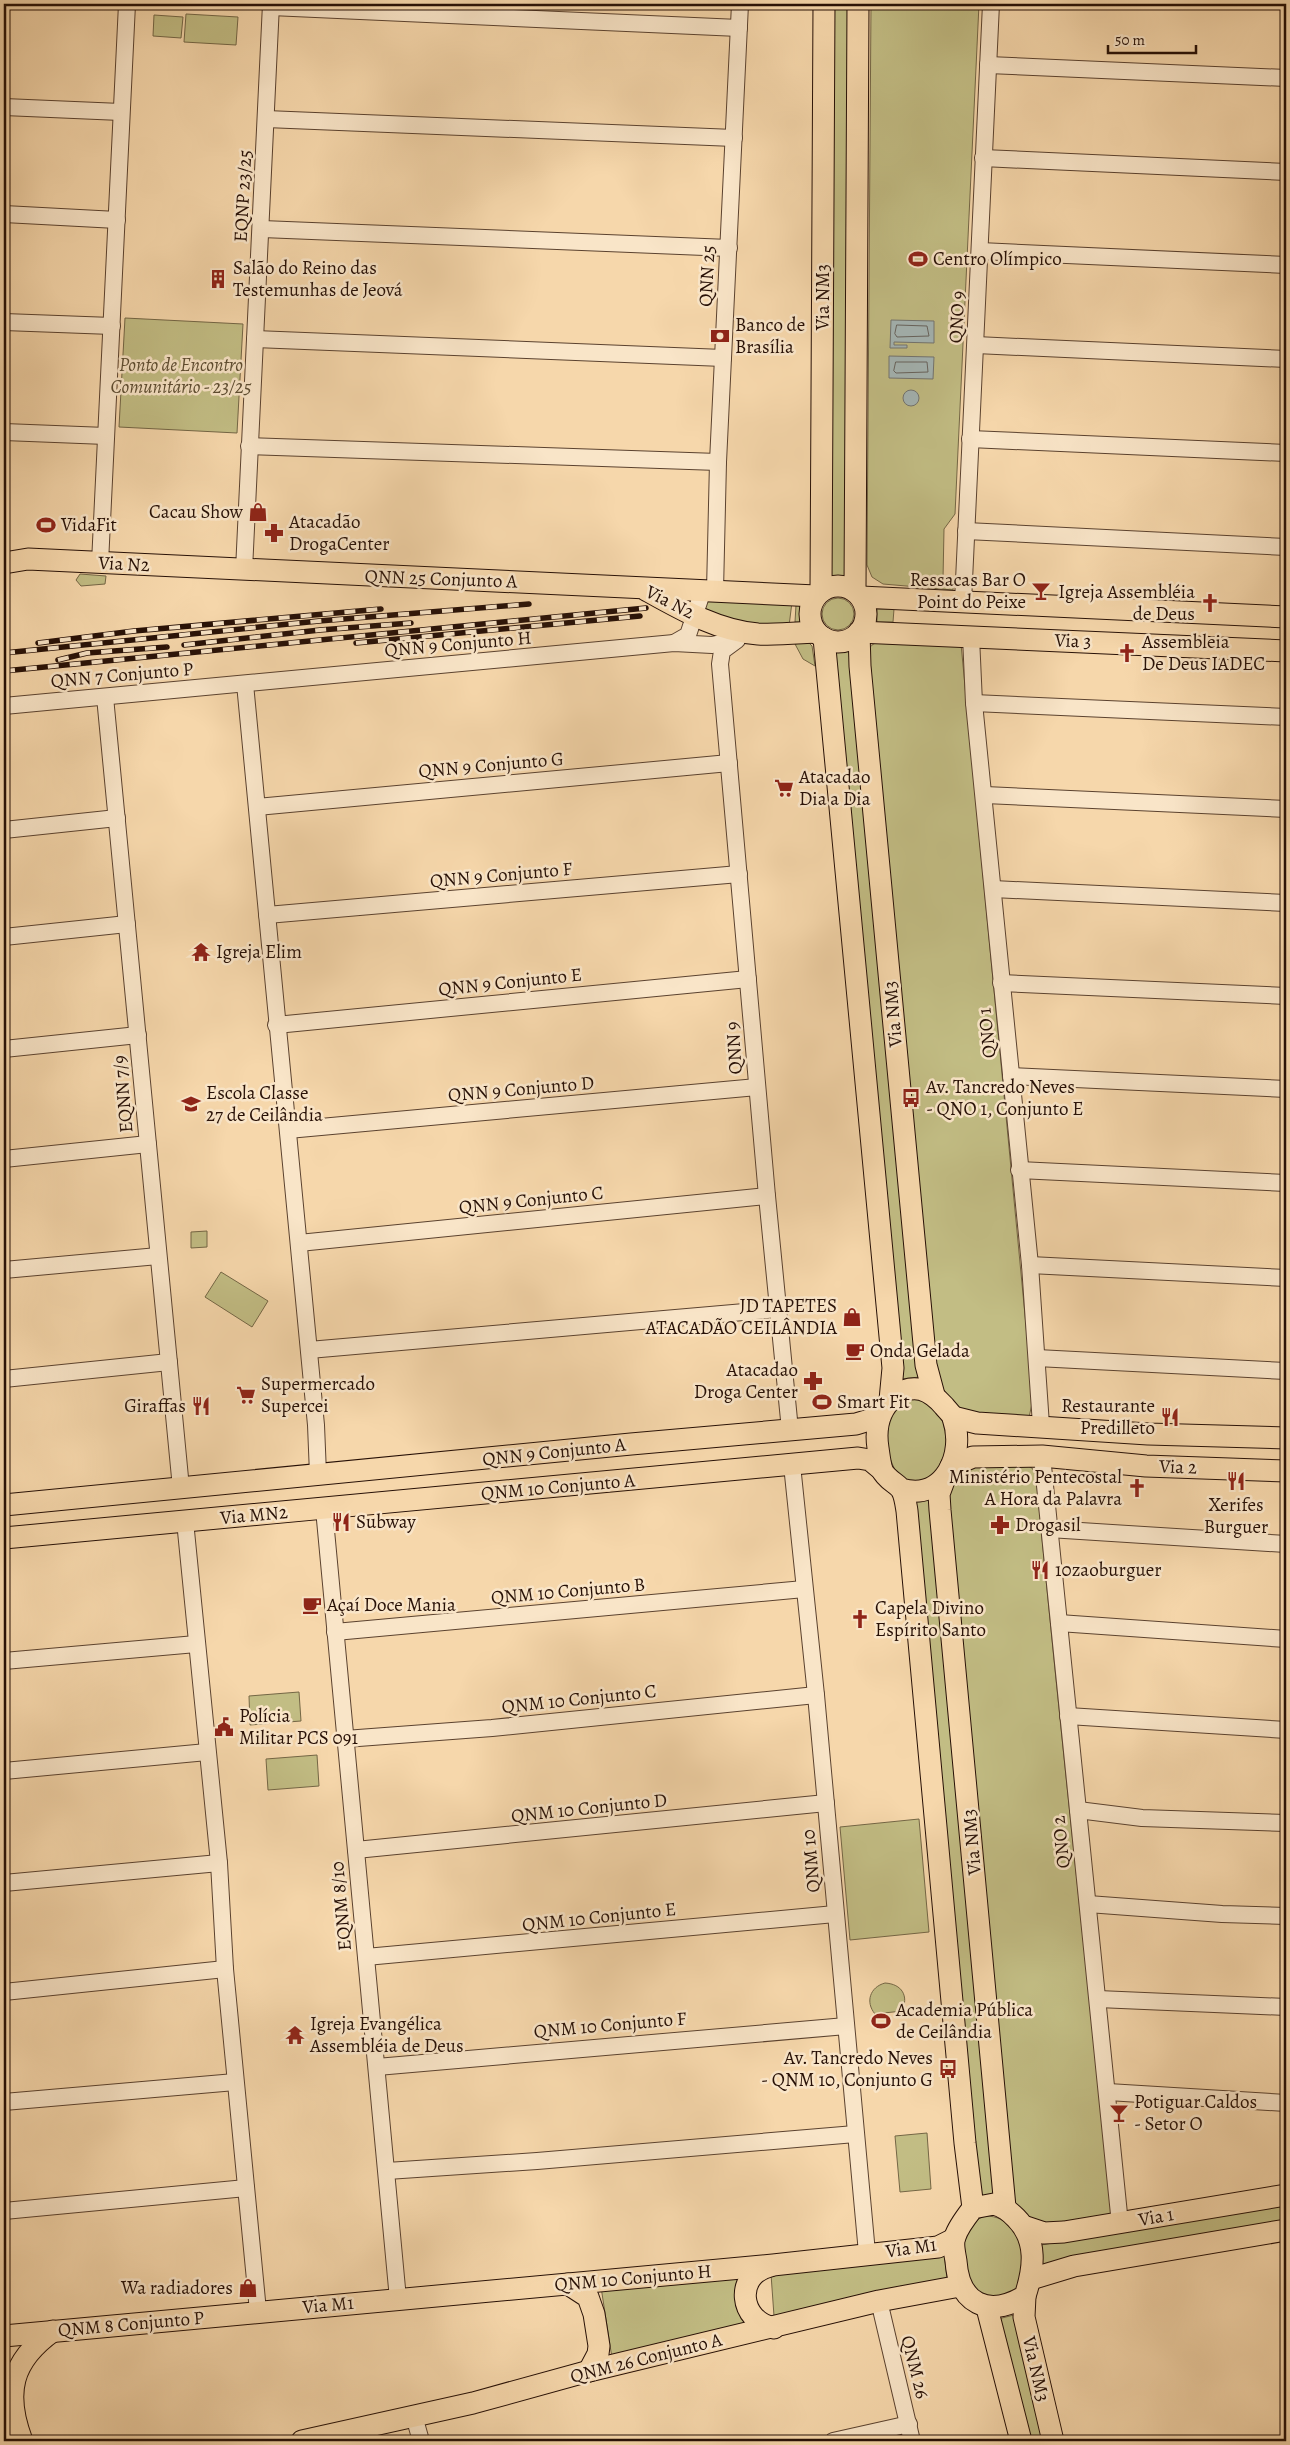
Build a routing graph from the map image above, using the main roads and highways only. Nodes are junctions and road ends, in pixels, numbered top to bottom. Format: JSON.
{"nodes":[{"id":1,"x":824,"y":4,"type":"edge"},
{"id":2,"x":858,"y":4,"type":"edge"},
{"id":3,"x":4,"y":558,"type":"edge"},
{"id":4,"x":28,"y":559,"type":"junction"},
{"id":5,"x":4,"y":563,"type":"edge"},
{"id":6,"x":244,"y":570,"type":"joint"},
{"id":7,"x":639,"y":586,"type":"junction"},
{"id":8,"x":818,"y":594,"type":"junction"},
{"id":9,"x":858,"y":594,"type":"junction"},
{"id":10,"x":1185,"y":613,"type":"junction"},
{"id":11,"x":1286,"y":617,"type":"edge"},
{"id":12,"x":1286,"y":621,"type":"edge"},
{"id":13,"x":859,"y":632,"type":"junction"},
{"id":14,"x":820,"y":635,"type":"junction"},
{"id":15,"x":1055,"y":640,"type":"junction"},
{"id":16,"x":1222,"y":648,"type":"junction"},
{"id":17,"x":1286,"y":651,"type":"edge"},
{"id":18,"x":934,"y":1395,"type":"junction"},
{"id":19,"x":885,"y":1408,"type":"junction"},
{"id":20,"x":953,"y":1417,"type":"junction"},
{"id":21,"x":1110,"y":1431,"type":"junction"},
{"id":22,"x":1148,"y":1434,"type":"junction"},
{"id":23,"x":1286,"y":1438,"type":"edge"},
{"id":24,"x":631,"y":1444,"type":"junction"},
{"id":25,"x":439,"y":1463,"type":"junction"},
{"id":26,"x":1108,"y":1463,"type":"junction"},
{"id":27,"x":1146,"y":1466,"type":"junction"},
{"id":28,"x":882,"y":1470,"type":"junction"},
{"id":29,"x":1286,"y":1471,"type":"edge"},
{"id":30,"x":948,"y":1472,"type":"junction"},
{"id":31,"x":318,"y":1474,"type":"joint"},
{"id":32,"x":176,"y":1488,"type":"junction"},
{"id":33,"x":901,"y":1489,"type":"junction"},
{"id":34,"x":490,"y":1493,"type":"junction"},
{"id":35,"x":14,"y":1504,"type":"edge"},
{"id":36,"x":313,"y":1510,"type":"junction"},
{"id":37,"x":4,"y":1531,"type":"edge"},
{"id":38,"x":72,"y":1532,"type":"junction"},
{"id":39,"x":4,"y":1538,"type":"edge"},
{"id":40,"x":1286,"y":2195,"type":"edge"},
{"id":41,"x":1004,"y":2207,"type":"junction"},
{"id":42,"x":974,"y":2208,"type":"junction"},
{"id":43,"x":1026,"y":2227,"type":"junction"},
{"id":44,"x":1286,"y":2230,"type":"edge"},
{"id":45,"x":954,"y":2239,"type":"junction"},
{"id":46,"x":867,"y":2254,"type":"joint"},
{"id":47,"x":773,"y":2265,"type":"junction"},
{"id":48,"x":568,"y":2284,"type":"junction"},
{"id":49,"x":960,"y":2286,"type":"junction"},
{"id":50,"x":1028,"y":2287,"type":"junction"},
{"id":51,"x":398,"y":2299,"type":"joint"},
{"id":52,"x":987,"y":2308,"type":"junction"},
{"id":53,"x":258,"y":2311,"type":"joint"},
{"id":54,"x":774,"y":2328,"type":"junction"},
{"id":55,"x":53,"y":2330,"type":"junction"},
{"id":56,"x":4,"y":2336,"type":"edge"},
{"id":57,"x":589,"y":2371,"type":"junction"},
{"id":58,"x":4,"y":2397,"type":"edge"},
{"id":59,"x":14,"y":2419,"type":"junction"},
{"id":60,"x":12,"y":2441,"type":"edge"},
{"id":61,"x":22,"y":2441,"type":"edge"},
{"id":62,"x":302,"y":2441,"type":"edge"},
{"id":63,"x":1021,"y":2441,"type":"edge"},
{"id":64,"x":1054,"y":2441,"type":"edge"}],
"edges":[{"from":1,"to":8,"type":"main road","name":"Via NM3"},
{"from":2,"to":9,"type":"main road","name":"Via NM3"},
{"from":3,"to":4,"type":"main road"},
{"from":4,"to":5,"type":"main road","name":"Via N2"},
{"from":4,"to":6,"type":"main road","name":"Via N2"},
{"from":6,"to":7,"type":"main road","name":"QNN 25 Conjunto A"},
{"from":7,"to":8,"type":"main road","name":"Via N2"},
{"from":7,"to":14,"type":"main road","name":"Via N2"},
{"from":8,"to":9,"type":"main road"},
{"from":8,"to":14,"type":"main road"},
{"from":9,"to":10,"type":"main road","name":"Via 3"},
{"from":9,"to":13,"type":"main road"},
{"from":10,"to":11,"type":"main road","name":"Via 3"},
{"from":10,"to":15,"type":"main road"},
{"from":12,"to":16,"type":"main road"},
{"from":13,"to":14,"type":"main road"},
{"from":13,"to":15,"type":"main road","name":"Via 3"},
{"from":13,"to":18,"type":"main road","name":"Via NM3"},
{"from":14,"to":19,"type":"main road","name":"Via NM3"},
{"from":15,"to":16,"type":"main road","name":"Via 3"},
{"from":16,"to":17,"type":"main road","name":"Via 3"},
{"from":18,"to":19,"type":"main road"},
{"from":18,"to":20,"type":"main road"},
{"from":19,"to":24,"type":"main road","name":"QNN 9 Conjunto A"},
{"from":19,"to":28,"type":"main road"},
{"from":20,"to":21,"type":"main road","name":"Via 2"},
{"from":20,"to":30,"type":"main road"},
{"from":21,"to":22,"type":"main road","name":"Via 2"},
{"from":21,"to":26,"type":"main road"},
{"from":22,"to":23,"type":"main road","name":"Via 2"},
{"from":22,"to":27,"type":"main road"},
{"from":24,"to":25,"type":"main road","name":"QNN 9 Conjunto A"},
{"from":24,"to":34,"type":"main road"},
{"from":25,"to":31,"type":"main road","name":"QNN 9 Conjunto A"},
{"from":25,"to":36,"type":"main road"},
{"from":26,"to":27,"type":"main road","name":"Via 2"},
{"from":26,"to":30,"type":"main road","name":"Via 2"},
{"from":27,"to":29,"type":"main road","name":"Via 2"},
{"from":28,"to":33,"type":"main road"},
{"from":28,"to":34,"type":"main road","name":"QNM 10 Conjunto A"},
{"from":30,"to":33,"type":"main road"},
{"from":30,"to":41,"type":"main road","name":"Via NM3"},
{"from":31,"to":32,"type":"main road","name":"Via MN2"},
{"from":32,"to":35,"type":"main road"},
{"from":32,"to":38,"type":"main road"},
{"from":33,"to":42,"type":"main road","name":"Via NM3"},
{"from":34,"to":36,"type":"main road","name":"QNM 10 Conjunto A"},
{"from":35,"to":37,"type":"main road"},
{"from":36,"to":38,"type":"main road","name":"Via MN2"},
{"from":38,"to":39,"type":"main road","name":"Via MN2"},
{"from":40,"to":43,"type":"main road","name":"Via 1"},
{"from":41,"to":42,"type":"main road"},
{"from":41,"to":43,"type":"main road"},
{"from":42,"to":45,"type":"main road"},
{"from":43,"to":50,"type":"main road"},
{"from":44,"to":50,"type":"main road","name":"Via 1"},
{"from":45,"to":46,"type":"main road","name":"Via M1"},
{"from":45,"to":49,"type":"main road"},
{"from":46,"to":47,"type":"main road","name":"QNM 10 Conjunto H"},
{"from":47,"to":48,"type":"main road","name":"QNM 10 Conjunto H"},
{"from":47,"to":54,"type":"main road"},
{"from":48,"to":51,"type":"main road","name":"QNM 10 Conjunto H"},
{"from":48,"to":57,"type":"main road"},
{"from":49,"to":52,"type":"main road"},
{"from":49,"to":54,"type":"main road","name":"QNM 26 Conjunto A"},
{"from":50,"to":52,"type":"main road"},
{"from":50,"to":64,"type":"main road","name":"Via NM3"},
{"from":51,"to":53,"type":"main road","name":"Via M1"},
{"from":52,"to":63,"type":"main road","name":"Via NM3"},
{"from":53,"to":55,"type":"main road","name":"QNM 8 Conjunto P"},
{"from":54,"to":57,"type":"main road","name":"QNM 26 Conjunto A"},
{"from":55,"to":56,"type":"main road","name":"QNM 8 Conjunto P"},
{"from":55,"to":59,"type":"main road"},
{"from":57,"to":62,"type":"main road","name":"QNM 26 Conjunto A"},
{"from":58,"to":59,"type":"main road"},
{"from":59,"to":60,"type":"main road"},
{"from":59,"to":61,"type":"main road"}]}
